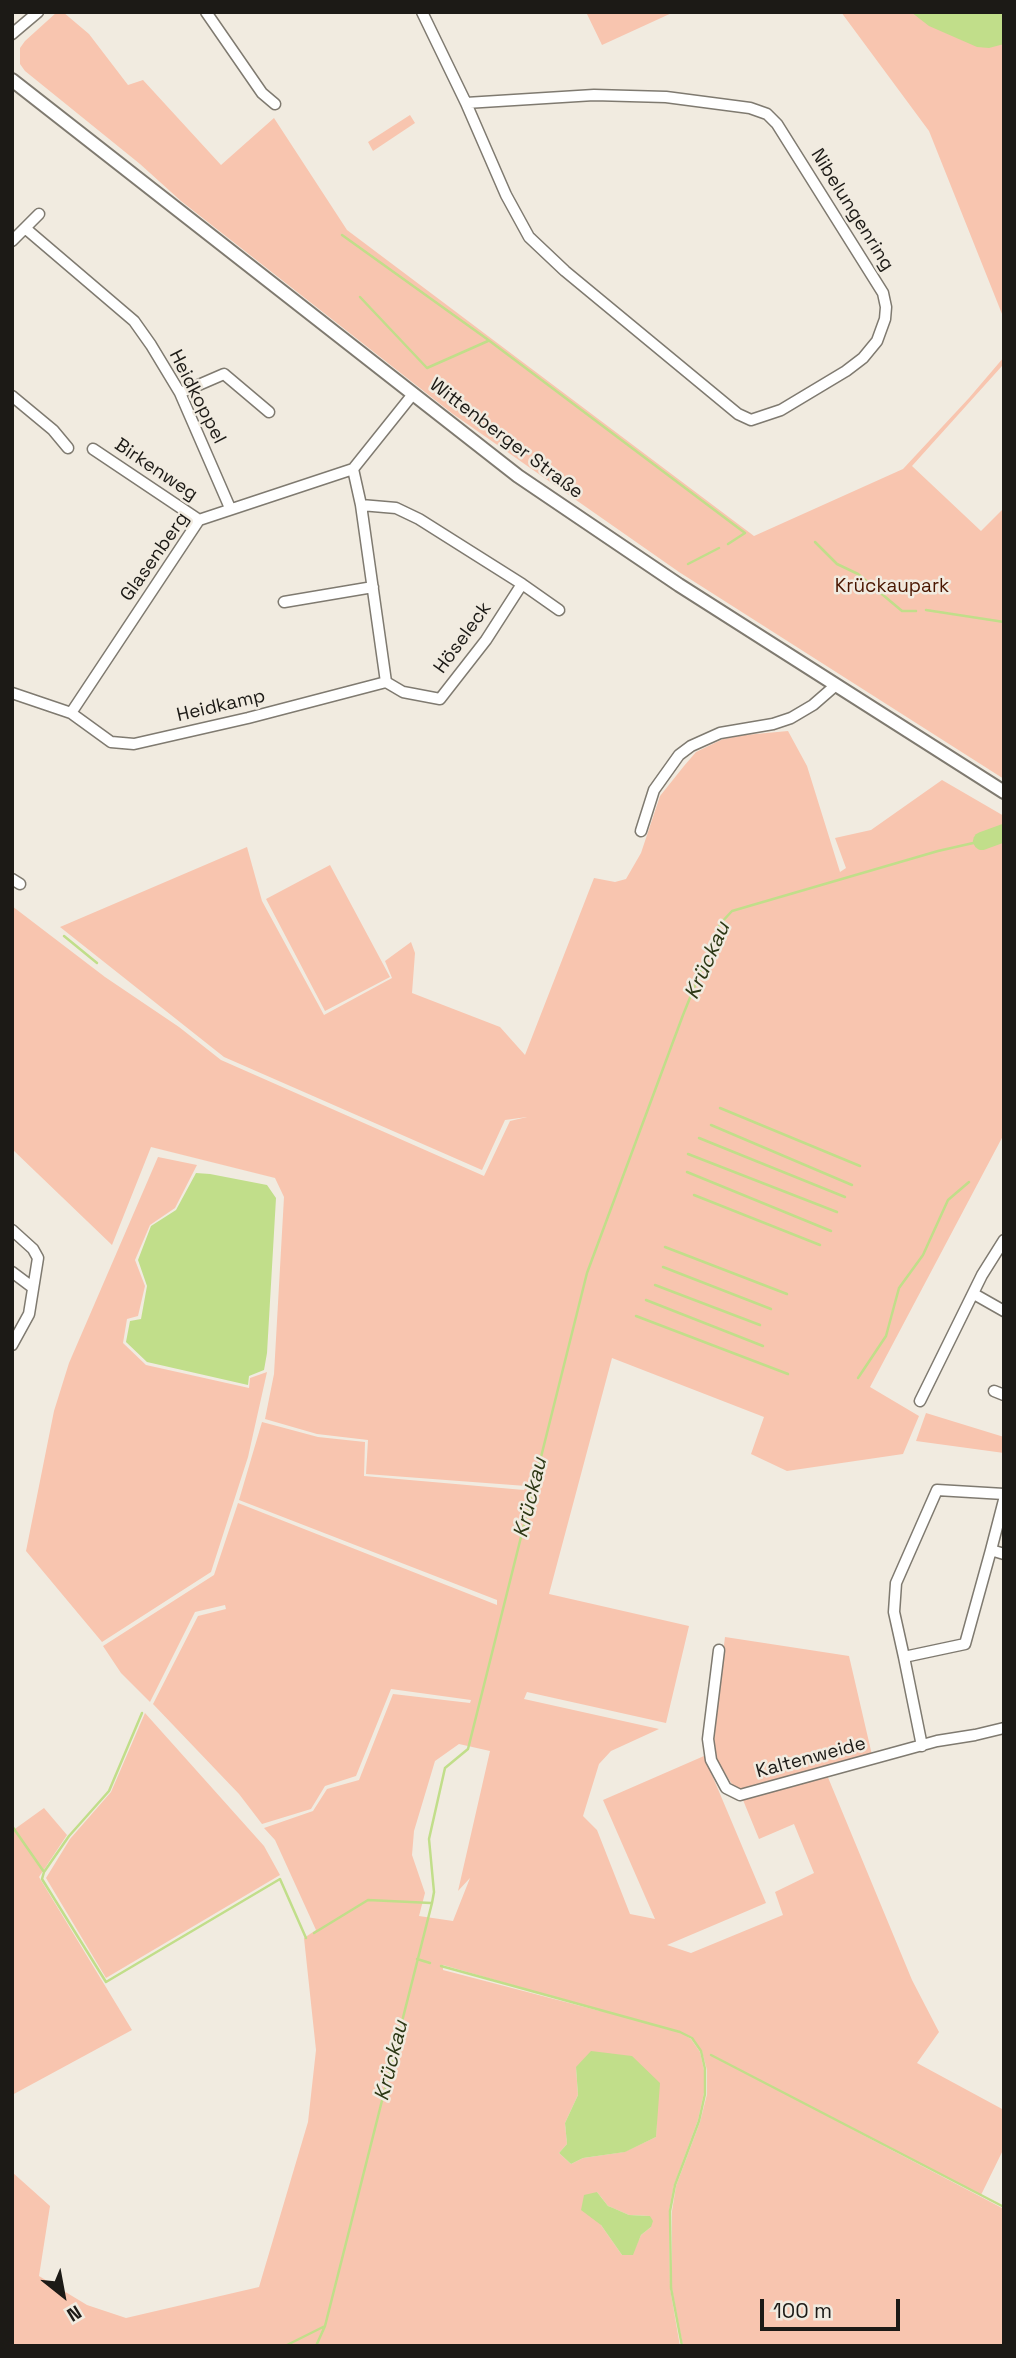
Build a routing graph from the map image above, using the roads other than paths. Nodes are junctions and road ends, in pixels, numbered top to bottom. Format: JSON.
{"nodes":[{"id":1,"x":38,"y":12,"type":"edge"},
{"id":2,"x":206,"y":12,"type":"edge"},
{"id":3,"x":422,"y":12,"type":"edge"},
{"id":4,"x":12,"y":34,"type":"edge"},
{"id":5,"x":12,"y":80,"type":"edge"},
{"id":6,"x":466,"y":103,"type":"junction"},
{"id":7,"x":275,"y":104,"type":"dead end"},
{"id":8,"x":39,"y":214,"type":"dead end"},
{"id":9,"x":25,"y":228,"type":"junction"},
{"id":10,"x":12,"y":241,"type":"edge"},
{"id":11,"x":180,"y":393,"type":"junction"},
{"id":12,"x":413,"y":394,"type":"junction"},
{"id":13,"x":12,"y":396,"type":"edge"},
{"id":14,"x":269,"y":412,"type":"dead end"},
{"id":15,"x":68,"y":448,"type":"dead end"},
{"id":16,"x":93,"y":449,"type":"dead end"},
{"id":17,"x":353,"y":469,"type":"junction"},
{"id":18,"x":361,"y":505,"type":"junction"},
{"id":19,"x":230,"y":508,"type":"junction"},
{"id":20,"x":199,"y":520,"type":"junction"},
{"id":21,"x":522,"y":584,"type":"junction"},
{"id":22,"x":373,"y":587,"type":"junction"},
{"id":23,"x":284,"y":602,"type":"dead end"},
{"id":24,"x":559,"y":610,"type":"dead end"},
{"id":25,"x":386,"y":682,"type":"junction"},
{"id":26,"x":836,"y":685,"type":"junction"},
{"id":27,"x":12,"y":693,"type":"edge"},
{"id":28,"x":71,"y":713,"type":"junction"},
{"id":29,"x":1004,"y":792,"type":"edge"},
{"id":30,"x":641,"y":831,"type":"dead end"},
{"id":31,"x":12,"y":1230,"type":"edge"},
{"id":32,"x":1004,"y":1240,"type":"edge"},
{"id":33,"x":12,"y":1272,"type":"edge"},
{"id":34,"x":32,"y":1287,"type":"junction"},
{"id":35,"x":974,"y":1294,"type":"junction"},
{"id":36,"x":1004,"y":1311,"type":"edge"},
{"id":37,"x":12,"y":1345,"type":"edge"},
{"id":38,"x":919,"y":1401,"type":"dead end"},
{"id":39,"x":1004,"y":1494,"type":"edge"},
{"id":40,"x":1004,"y":1500,"type":"edge"},
{"id":41,"x":991,"y":1550,"type":"junction"},
{"id":42,"x":1004,"y":1554,"type":"edge"},
{"id":43,"x":719,"y":1650,"type":"dead end"},
{"id":44,"x":904,"y":1657,"type":"junction"},
{"id":45,"x":1004,"y":1728,"type":"edge"},
{"id":46,"x":922,"y":1746,"type":"junction"}],
"edges":[{"from":1,"to":4,"type":"street"},
{"from":2,"to":7,"type":"street"},
{"from":3,"to":6,"type":"street","name":"Nibelungenring"},
{"from":5,"to":12,"type":"main road","name":"Wittenberger Straße"},
{"from":6,"to":6,"type":"street","name":"Nibelungenring"},
{"from":8,"to":9,"type":"street"},
{"from":9,"to":10,"type":"street"},
{"from":9,"to":11,"type":"street","name":"Heidkoppel"},
{"from":11,"to":14,"type":"street"},
{"from":11,"to":19,"type":"street","name":"Heidkoppel"},
{"from":12,"to":17,"type":"street"},
{"from":12,"to":26,"type":"main road","name":"Wittenberger Straße"},
{"from":13,"to":15,"type":"street"},
{"from":16,"to":20,"type":"street","name":"Birkenweg"},
{"from":17,"to":18,"type":"street"},
{"from":17,"to":19,"type":"street","name":"Glasenberg"},
{"from":18,"to":21,"type":"street"},
{"from":18,"to":22,"type":"street"},
{"from":19,"to":20,"type":"street","name":"Glasenberg"},
{"from":20,"to":28,"type":"street","name":"Glasenberg"},
{"from":21,"to":24,"type":"street"},
{"from":21,"to":25,"type":"street","name":"Höseleck"},
{"from":22,"to":23,"type":"street"},
{"from":22,"to":25,"type":"street"},
{"from":25,"to":28,"type":"street","name":"Heidkamp"},
{"from":26,"to":29,"type":"main road","name":"Wittenberger Straße"},
{"from":26,"to":30,"type":"street"},
{"from":27,"to":28,"type":"street","name":"Heidkamp"},
{"from":31,"to":34,"type":"street"},
{"from":32,"to":35,"type":"street"},
{"from":33,"to":34,"type":"street"},
{"from":34,"to":37,"type":"street"},
{"from":35,"to":36,"type":"street"},
{"from":35,"to":38,"type":"street"},
{"from":39,"to":44,"type":"street"},
{"from":40,"to":41,"type":"street"},
{"from":41,"to":42,"type":"street"},
{"from":41,"to":44,"type":"street"},
{"from":43,"to":46,"type":"street","name":"Kaltenweide"},
{"from":44,"to":46,"type":"street"},
{"from":45,"to":46,"type":"street","name":"Kaltenweide"}]}
